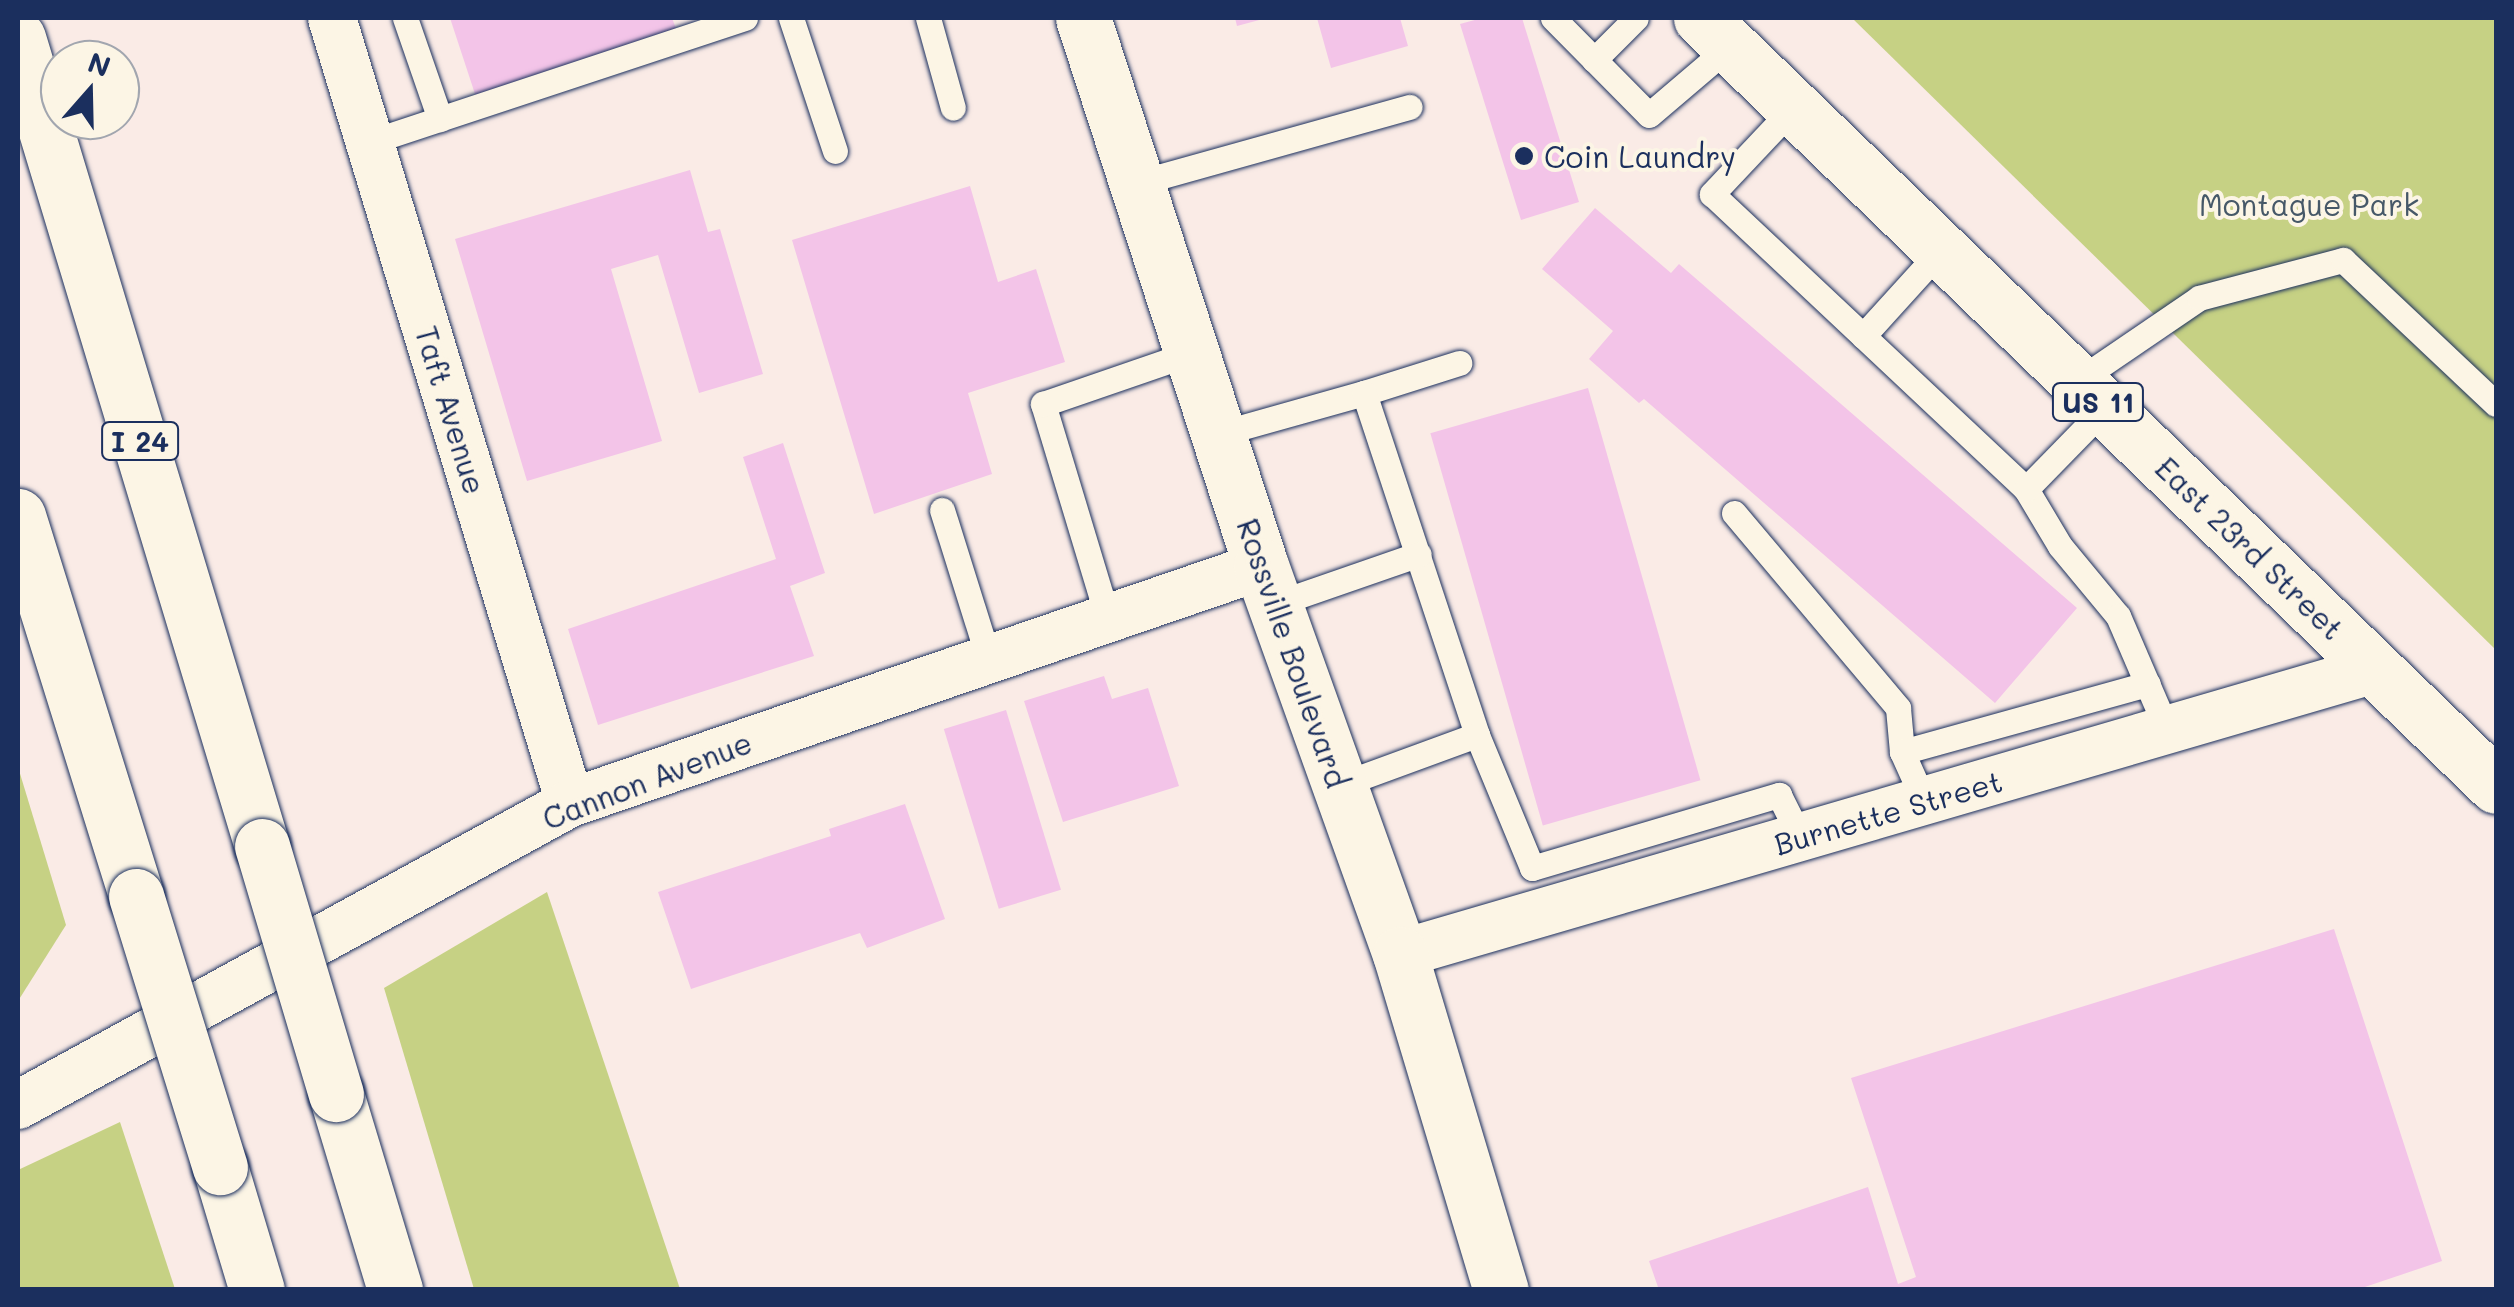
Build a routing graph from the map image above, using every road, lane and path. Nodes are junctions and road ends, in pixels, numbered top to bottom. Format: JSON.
{"nodes":[{"id":1,"x":332,"y":18,"type":"edge"},
{"id":2,"x":405,"y":18,"type":"edge"},
{"id":3,"x":745,"y":18,"type":"edge"},
{"id":4,"x":791,"y":18,"type":"edge"},
{"id":5,"x":928,"y":18,"type":"edge"},
{"id":6,"x":1083,"y":18,"type":"edge"},
{"id":7,"x":1553,"y":18,"type":"edge"},
{"id":8,"x":1636,"y":18,"type":"edge"},
{"id":9,"x":1715,"y":32,"type":"edge"},
{"id":10,"x":18,"y":38,"type":"edge"},
{"id":11,"x":1594,"y":60,"type":"junction"},
{"id":12,"x":1794,"y":107,"type":"junction"},
{"id":13,"x":953,"y":108,"type":"dead end"},
{"id":14,"x":1410,"y":108,"type":"dead end"},
{"id":15,"x":440,"y":119,"type":"junction"},
{"id":16,"x":370,"y":142,"type":"junction"},
{"id":17,"x":835,"y":150,"type":"dead end"},
{"id":18,"x":1136,"y":183,"type":"junction"},
{"id":19,"x":1942,"y":250,"type":"junction"},
{"id":20,"x":1863,"y":336,"type":"junction"},
{"id":21,"x":1191,"y":353,"type":"junction"},
{"id":22,"x":1458,"y":364,"type":"dead end"},
{"id":23,"x":1364,"y":393,"type":"junction"},
{"id":24,"x":2091,"y":395,"type":"junction"},
{"id":25,"x":2496,"y":404,"type":"edge"},
{"id":26,"x":1218,"y":434,"type":"junction"},
{"id":27,"x":2026,"y":488,"type":"junction"},
{"id":28,"x":942,"y":510,"type":"dead end"},
{"id":29,"x":1734,"y":513,"type":"dead end"},
{"id":30,"x":18,"y":516,"type":"edge"},
{"id":31,"x":1418,"y":554,"type":"junction"},
{"id":32,"x":1268,"y":585,"type":"junction"},
{"id":33,"x":1108,"y":619,"type":"junction"},
{"id":34,"x":989,"y":660,"type":"junction"},
{"id":35,"x":2376,"y":669,"type":"junction"},
{"id":36,"x":2148,"y":684,"type":"junction"},
{"id":37,"x":2167,"y":730,"type":"junction"},
{"id":38,"x":1477,"y":735,"type":"junction"},
{"id":39,"x":1902,"y":752,"type":"junction"},
{"id":40,"x":1340,"y":785,"type":"junction"},
{"id":41,"x":2496,"y":786,"type":"edge"},
{"id":42,"x":1924,"y":801,"type":"junction"},
{"id":43,"x":570,"y":803,"type":"junction"},
{"id":44,"x":1800,"y":837,"type":"junction"},
{"id":45,"x":1532,"y":868,"type":"junction"},
{"id":46,"x":1550,"y":910,"type":"junction"},
{"id":47,"x":1400,"y":954,"type":"junction"},
{"id":48,"x":25,"y":1101,"type":"edge"},
{"id":49,"x":257,"y":1290,"type":"edge"},
{"id":50,"x":395,"y":1290,"type":"edge"},
{"id":51,"x":1502,"y":1290,"type":"edge"}],
"edges":[{"from":1,"to":16,"type":"street","name":"Taft Avenue"},
{"from":2,"to":15,"type":"lane"},
{"from":3,"to":15,"type":"lane"},
{"from":4,"to":17,"type":"lane"},
{"from":5,"to":13,"type":"lane"},
{"from":6,"to":18,"type":"main road","name":"Rossville Boulevard"},
{"from":7,"to":11,"type":"lane"},
{"from":8,"to":11,"type":"lane"},
{"from":9,"to":11,"type":"lane"},
{"from":9,"to":12,"type":"main road","name":"East 23rd Street","number":"US 11"},
{"from":10,"to":50,"type":"main road","number":"I 24","bridge":true},
{"from":12,"to":19,"type":"main road","name":"East 23rd Street","number":"US 11"},
{"from":12,"to":20,"type":"lane"},
{"from":14,"to":18,"type":"lane"},
{"from":15,"to":16,"type":"lane"},
{"from":16,"to":43,"type":"street","name":"Taft Avenue"},
{"from":18,"to":21,"type":"main road","name":"Rossville Boulevard"},
{"from":19,"to":20,"type":"lane"},
{"from":19,"to":24,"type":"main road","name":"East 23rd Street","number":"US 11"},
{"from":20,"to":27,"type":"lane"},
{"from":21,"to":26,"type":"main road","name":"Rossville Boulevard"},
{"from":21,"to":33,"type":"lane"},
{"from":22,"to":23,"type":"lane"},
{"from":23,"to":26,"type":"lane"},
{"from":23,"to":31,"type":"lane"},
{"from":24,"to":25,"type":"lane"},
{"from":24,"to":27,"type":"lane"},
{"from":24,"to":35,"type":"main road","name":"East 23rd Street","number":"US 11"},
{"from":26,"to":32,"type":"main road","name":"Rossville Boulevard"},
{"from":27,"to":36,"type":"lane"},
{"from":28,"to":34,"type":"lane"},
{"from":29,"to":39,"type":"lane"},
{"from":30,"to":49,"type":"main road","bridge":true},
{"from":31,"to":32,"type":"lane"},
{"from":31,"to":38,"type":"lane"},
{"from":32,"to":33,"type":"street","name":"Cannon Avenue"},
{"from":32,"to":40,"type":"main road","name":"Rossville Boulevard"},
{"from":33,"to":34,"type":"street","name":"Cannon Avenue"},
{"from":34,"to":43,"type":"street","name":"Cannon Avenue"},
{"from":35,"to":37,"type":"street","name":"Burnette Street"},
{"from":35,"to":41,"type":"main road","name":"East 23rd Street","number":"US 11"},
{"from":36,"to":37,"type":"lane"},
{"from":36,"to":39,"type":"lane"},
{"from":37,"to":42,"type":"street","name":"Burnette Street"},
{"from":38,"to":40,"type":"lane"},
{"from":38,"to":45,"type":"lane"},
{"from":39,"to":42,"type":"lane"},
{"from":40,"to":47,"type":"main road","name":"Rossville Boulevard"},
{"from":42,"to":44,"type":"street","name":"Burnette Street"},
{"from":43,"to":48,"type":"street","name":"Cannon Avenue"},
{"from":44,"to":45,"type":"lane"},
{"from":44,"to":46,"type":"street","name":"Burnette Street"},
{"from":45,"to":46,"type":"lane"},
{"from":46,"to":47,"type":"street","name":"Burnette Street"},
{"from":47,"to":51,"type":"main road","name":"Rossville Boulevard"}]}
